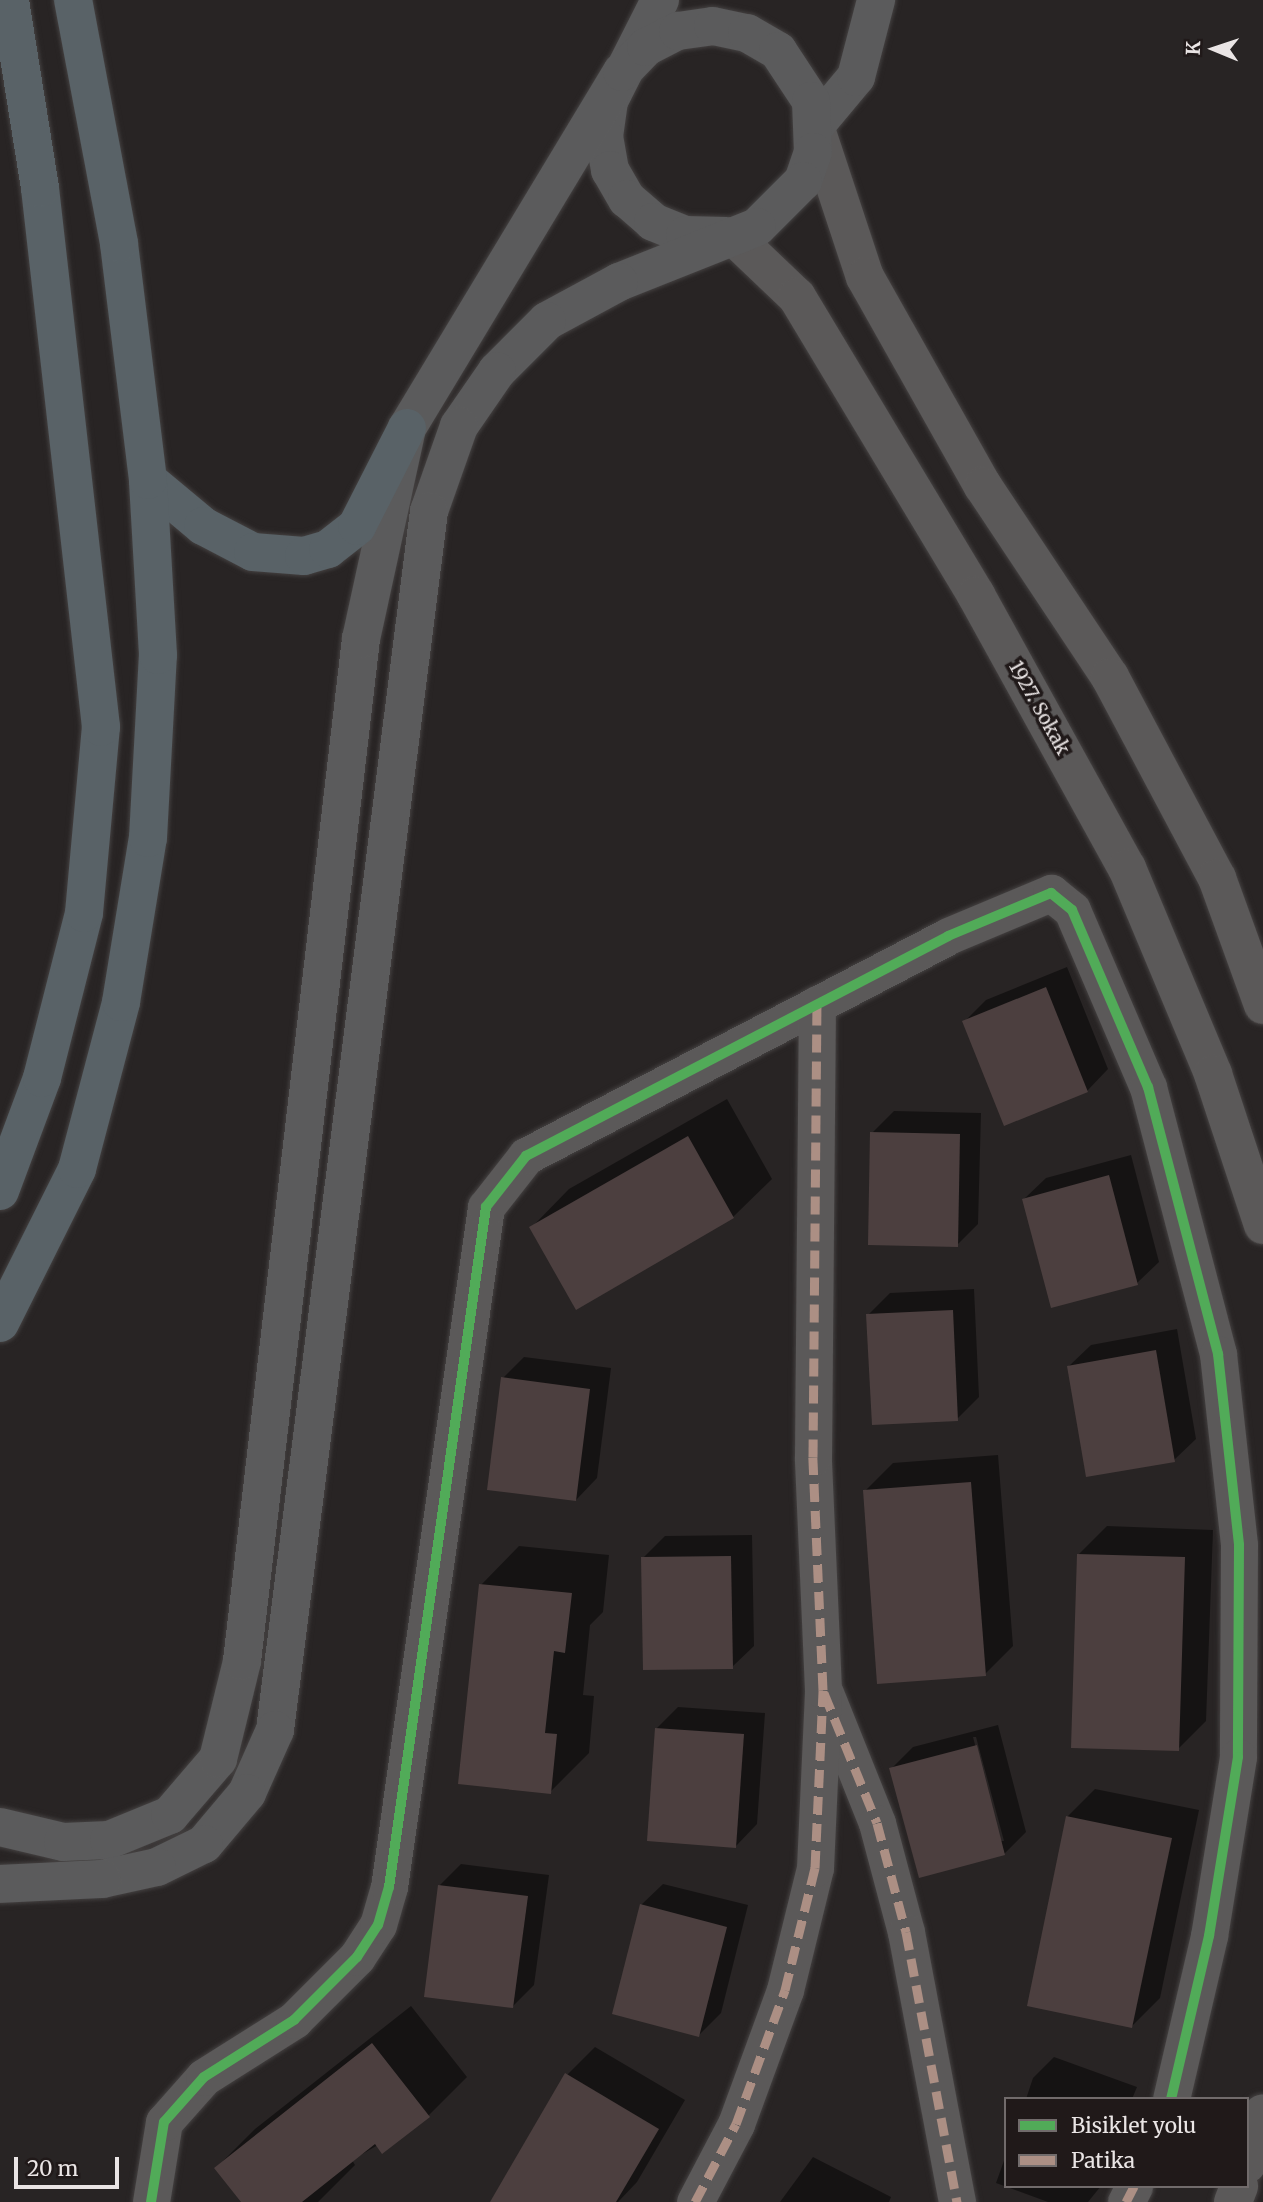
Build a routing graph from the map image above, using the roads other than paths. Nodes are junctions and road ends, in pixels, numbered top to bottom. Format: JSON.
{"nodes":[{"id":1,"x":10,"y":0,"type":"edge"},
{"id":2,"x":73,"y":0,"type":"edge"},
{"id":3,"x":660,"y":0,"type":"edge"},
{"id":4,"x":876,"y":0,"type":"edge"},
{"id":5,"x":622,"y":72,"type":"junction"},
{"id":6,"x":815,"y":126,"type":"junction"},
{"id":7,"x":733,"y":236,"type":"junction"},
{"id":8,"x":407,"y":428,"type":"junction"},
{"id":9,"x":148,"y":480,"type":"junction"},
{"id":10,"x":817,"y":1004,"type":"junction"},
{"id":11,"x":1263,"y":1005,"type":"edge"},
{"id":12,"x":0,"y":1191,"type":"edge"},
{"id":13,"x":1263,"y":1226,"type":"edge"},
{"id":14,"x":0,"y":1323,"type":"edge"},
{"id":15,"x":823,"y":1690,"type":"junction"},
{"id":16,"x":0,"y":1827,"type":"edge"},
{"id":17,"x":0,"y":1884,"type":"edge"},
{"id":18,"x":1171,"y":2097,"type":"edge"},
{"id":19,"x":1263,"y":2113,"type":"edge"},
{"id":20,"x":1249,"y":2158,"type":"edge"},
{"id":21,"x":151,"y":2202,"type":"edge"},
{"id":22,"x":695,"y":2202,"type":"edge"},
{"id":23,"x":957,"y":2202,"type":"edge"}],
"edges":[{"from":1,"to":12,"type":"highway"},
{"from":2,"to":9,"type":"highway"},
{"from":3,"to":5,"type":"main road"},
{"from":4,"to":6,"type":"main road"},
{"from":5,"to":6,"type":"main road"},
{"from":5,"to":7,"type":"main road"},
{"from":5,"to":8,"type":"main road"},
{"from":6,"to":7,"type":"main road"},
{"from":6,"to":11,"type":"street"},
{"from":7,"to":13,"type":"street","name":"1927. Sokak"},
{"from":7,"to":17,"type":"main road"},
{"from":8,"to":9,"type":"highway"},
{"from":8,"to":16,"type":"main road"},
{"from":9,"to":14,"type":"highway"},
{"from":10,"to":15,"type":"street"},
{"from":10,"to":18,"type":"street"},
{"from":10,"to":21,"type":"street"},
{"from":15,"to":22,"type":"street"},
{"from":15,"to":23,"type":"street"},
{"from":19,"to":20,"type":"street"}]}
